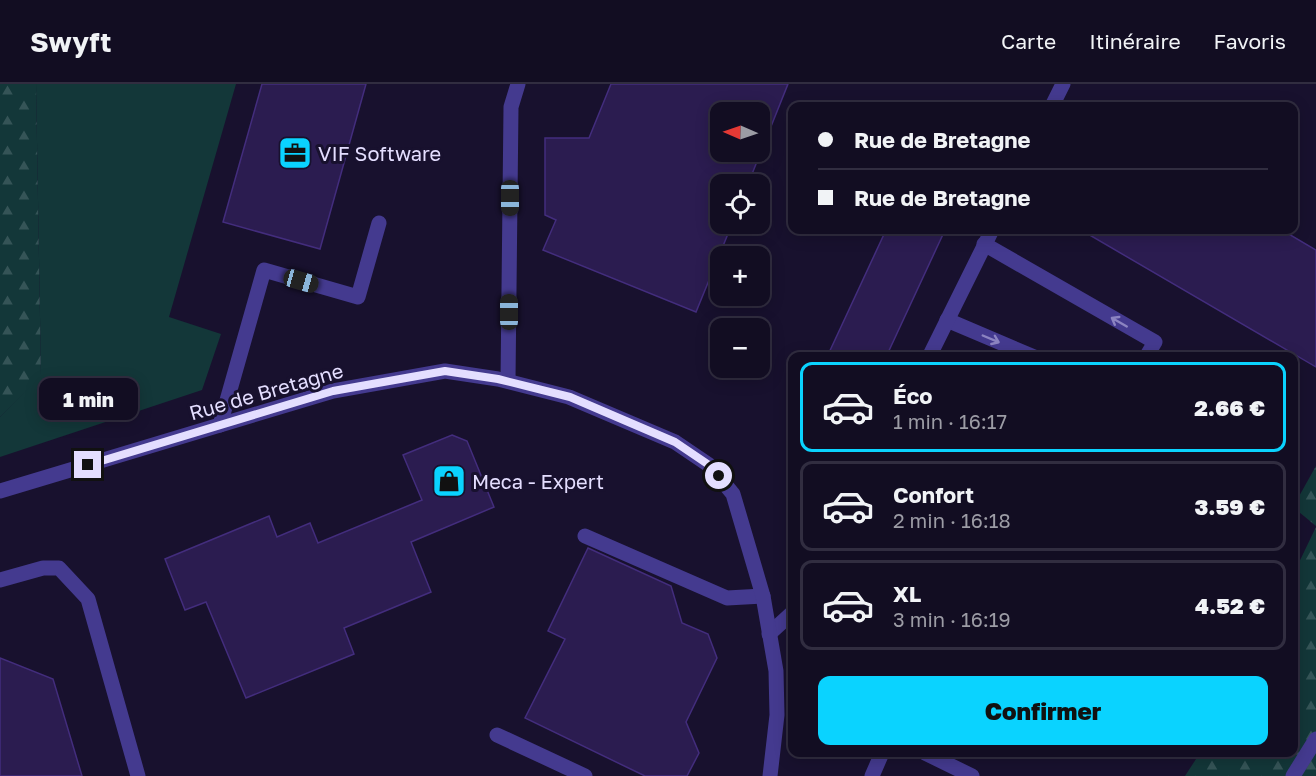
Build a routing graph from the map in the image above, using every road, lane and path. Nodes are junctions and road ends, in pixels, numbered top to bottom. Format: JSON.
{"nodes":[{"id":1,"x":518,"y":84,"type":"edge"},
{"id":2,"x":1063,"y":84,"type":"edge"},
{"id":3,"x":1054,"y":102,"type":"edge"},
{"id":4,"x":379,"y":223,"type":"dead end"},
{"id":5,"x":990,"y":234,"type":"edge"},
{"id":6,"x":984,"y":244,"type":"junction"},
{"id":7,"x":947,"y":320,"type":"junction"},
{"id":8,"x":931,"y":352,"type":"edge"},
{"id":9,"x":1022,"y":352,"type":"edge"},
{"id":10,"x":1149,"y":352,"type":"edge"},
{"id":11,"x":508,"y":381,"type":"junction"},
{"id":12,"x":220,"y":425,"type":"junction"},
{"id":13,"x":0,"y":491,"type":"edge"},
{"id":14,"x":585,"y":536,"type":"dead end"},
{"id":15,"x":0,"y":580,"type":"edge"},
{"id":16,"x":763,"y":596,"type":"junction"},
{"id":17,"x":788,"y":617,"type":"edge"},
{"id":18,"x":769,"y":634,"type":"junction"},
{"id":19,"x":497,"y":735,"type":"dead end"},
{"id":20,"x":1316,"y":739,"type":"edge"},
{"id":21,"x":880,"y":757,"type":"edge"},
{"id":22,"x":933,"y":757,"type":"edge"},
{"id":23,"x":138,"y":776,"type":"edge"},
{"id":24,"x":585,"y":776,"type":"edge"},
{"id":25,"x":770,"y":776,"type":"edge"},
{"id":26,"x":872,"y":776,"type":"edge"},
{"id":27,"x":972,"y":776,"type":"edge"},
{"id":28,"x":1293,"y":776,"type":"edge"}],
"edges":[{"from":1,"to":11,"type":"street"},
{"from":2,"to":3,"type":"street"},
{"from":4,"to":12,"type":"street"},
{"from":5,"to":6,"type":"street"},
{"from":6,"to":7,"type":"street"},
{"from":10,"to":6,"type":"street","one_way":true},
{"from":7,"to":8,"type":"street"},
{"from":7,"to":9,"type":"street","one_way":true},
{"from":11,"to":12,"type":"street","name":"Rue de Bretagne"},
{"from":11,"to":16,"type":"street","name":"Rue de Bretagne"},
{"from":12,"to":13,"type":"street","name":"Rue de Bretagne"},
{"from":14,"to":16,"type":"street"},
{"from":15,"to":23,"type":"street"},
{"from":16,"to":18,"type":"street","name":"Rue de Bretagne"},
{"from":17,"to":18,"type":"street"},
{"from":18,"to":25,"type":"street","name":"Rue de Bretagne"},
{"from":19,"to":24,"type":"street"},
{"from":20,"to":28,"type":"street"},
{"from":21,"to":26,"type":"street"},
{"from":22,"to":27,"type":"street"}]}
